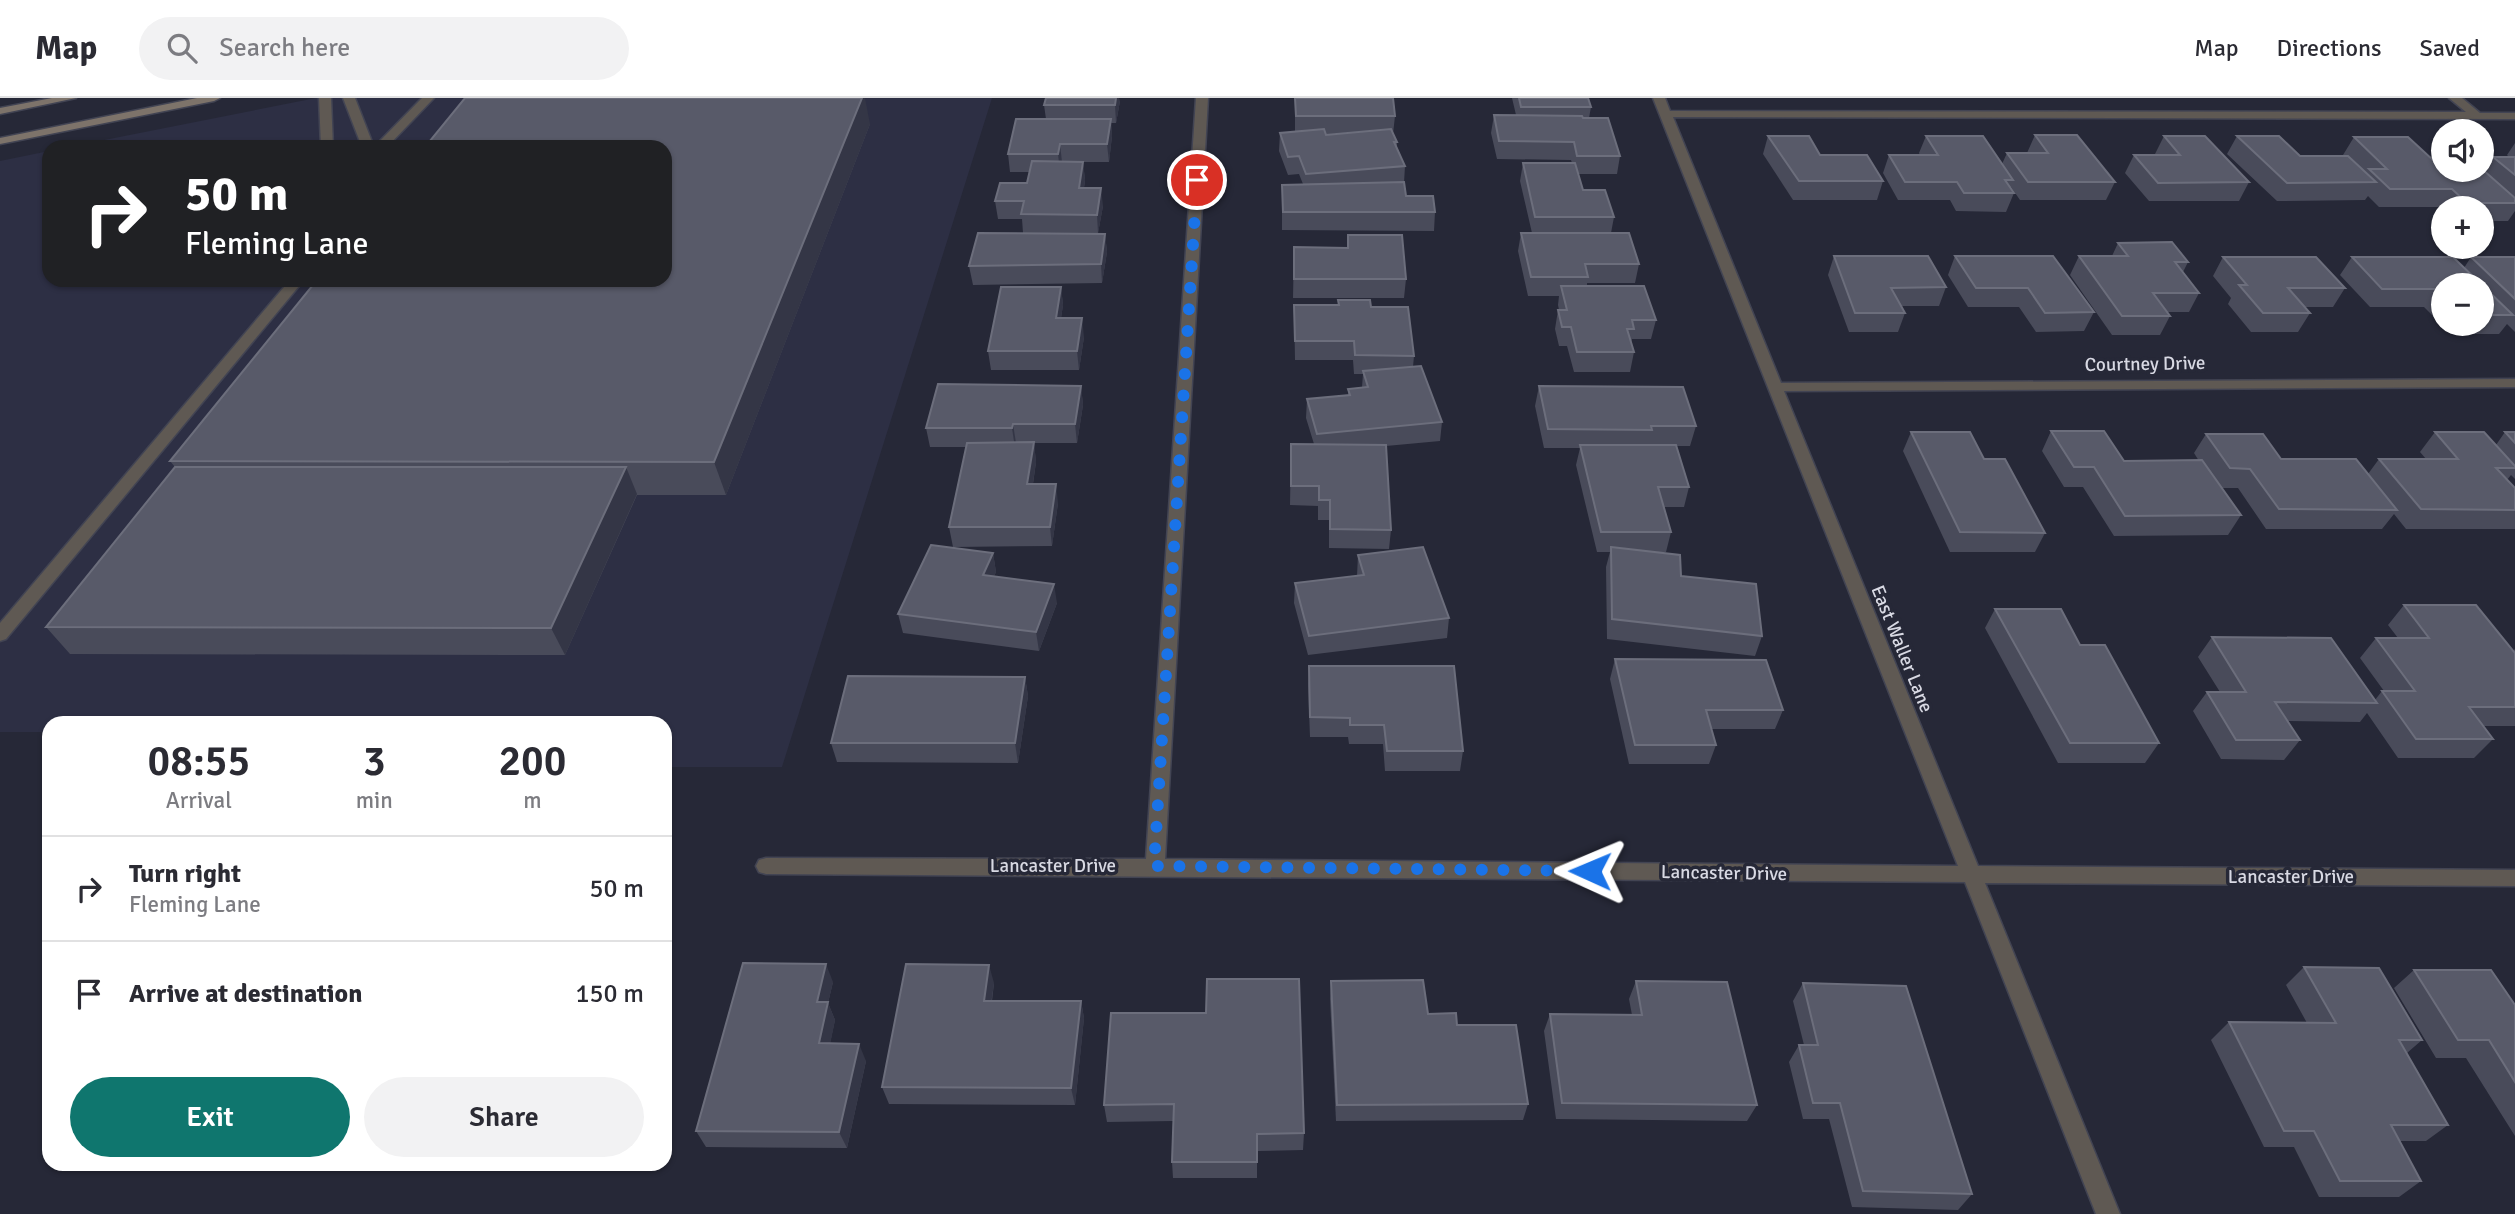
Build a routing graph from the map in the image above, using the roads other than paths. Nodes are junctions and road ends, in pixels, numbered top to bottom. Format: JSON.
{"nodes":[{"id":1,"x":70,"y":98,"type":"edge"},
{"id":2,"x":214,"y":98,"type":"edge"},
{"id":3,"x":324,"y":98,"type":"edge"},
{"id":4,"x":349,"y":98,"type":"edge"},
{"id":5,"x":428,"y":98,"type":"edge"},
{"id":6,"x":1202,"y":98,"type":"edge"},
{"id":7,"x":2455,"y":98,"type":"edge"},
{"id":8,"x":1662,"y":106,"type":"edge"},
{"id":9,"x":0,"y":111,"type":"edge"},
{"id":10,"x":2477,"y":116,"type":"junction"},
{"id":11,"x":2515,"y":116,"type":"edge"},
{"id":12,"x":327,"y":140,"type":"edge"},
{"id":13,"x":365,"y":140,"type":"edge"},
{"id":14,"x":387,"y":140,"type":"edge"},
{"id":15,"x":0,"y":141,"type":"edge"},
{"id":16,"x":291,"y":287,"type":"edge"},
{"id":17,"x":2515,"y":383,"type":"edge"},
{"id":18,"x":1776,"y":387,"type":"junction"},
{"id":19,"x":0,"y":635,"type":"edge"},
{"id":20,"x":766,"y":866,"type":"dead end"},
{"id":21,"x":1154,"y":866,"type":"junction"},
{"id":22,"x":1970,"y":876,"type":"junction"},
{"id":23,"x":2515,"y":878,"type":"edge"},
{"id":24,"x":2108,"y":1214,"type":"edge"}],
"edges":[{"from":1,"to":9,"type":"main road"},
{"from":2,"to":15,"type":"main road"},
{"from":3,"to":12,"type":"street"},
{"from":4,"to":13,"type":"street"},
{"from":5,"to":14,"type":"street"},
{"from":6,"to":21,"type":"street"},
{"from":7,"to":10,"type":"street"},
{"from":8,"to":10,"type":"street"},
{"from":8,"to":18,"type":"street","name":"East Waller Lane"},
{"from":10,"to":11,"type":"street"},
{"from":16,"to":19,"type":"street"},
{"from":17,"to":18,"type":"street","name":"Courtney Drive"},
{"from":18,"to":22,"type":"street","name":"East Waller Lane"},
{"from":20,"to":21,"type":"street","name":"Lancaster Drive"},
{"from":21,"to":22,"type":"street","name":"Lancaster Drive"},
{"from":22,"to":23,"type":"street","name":"Lancaster Drive"},
{"from":22,"to":24,"type":"street","name":"East Waller Lane"}]}
